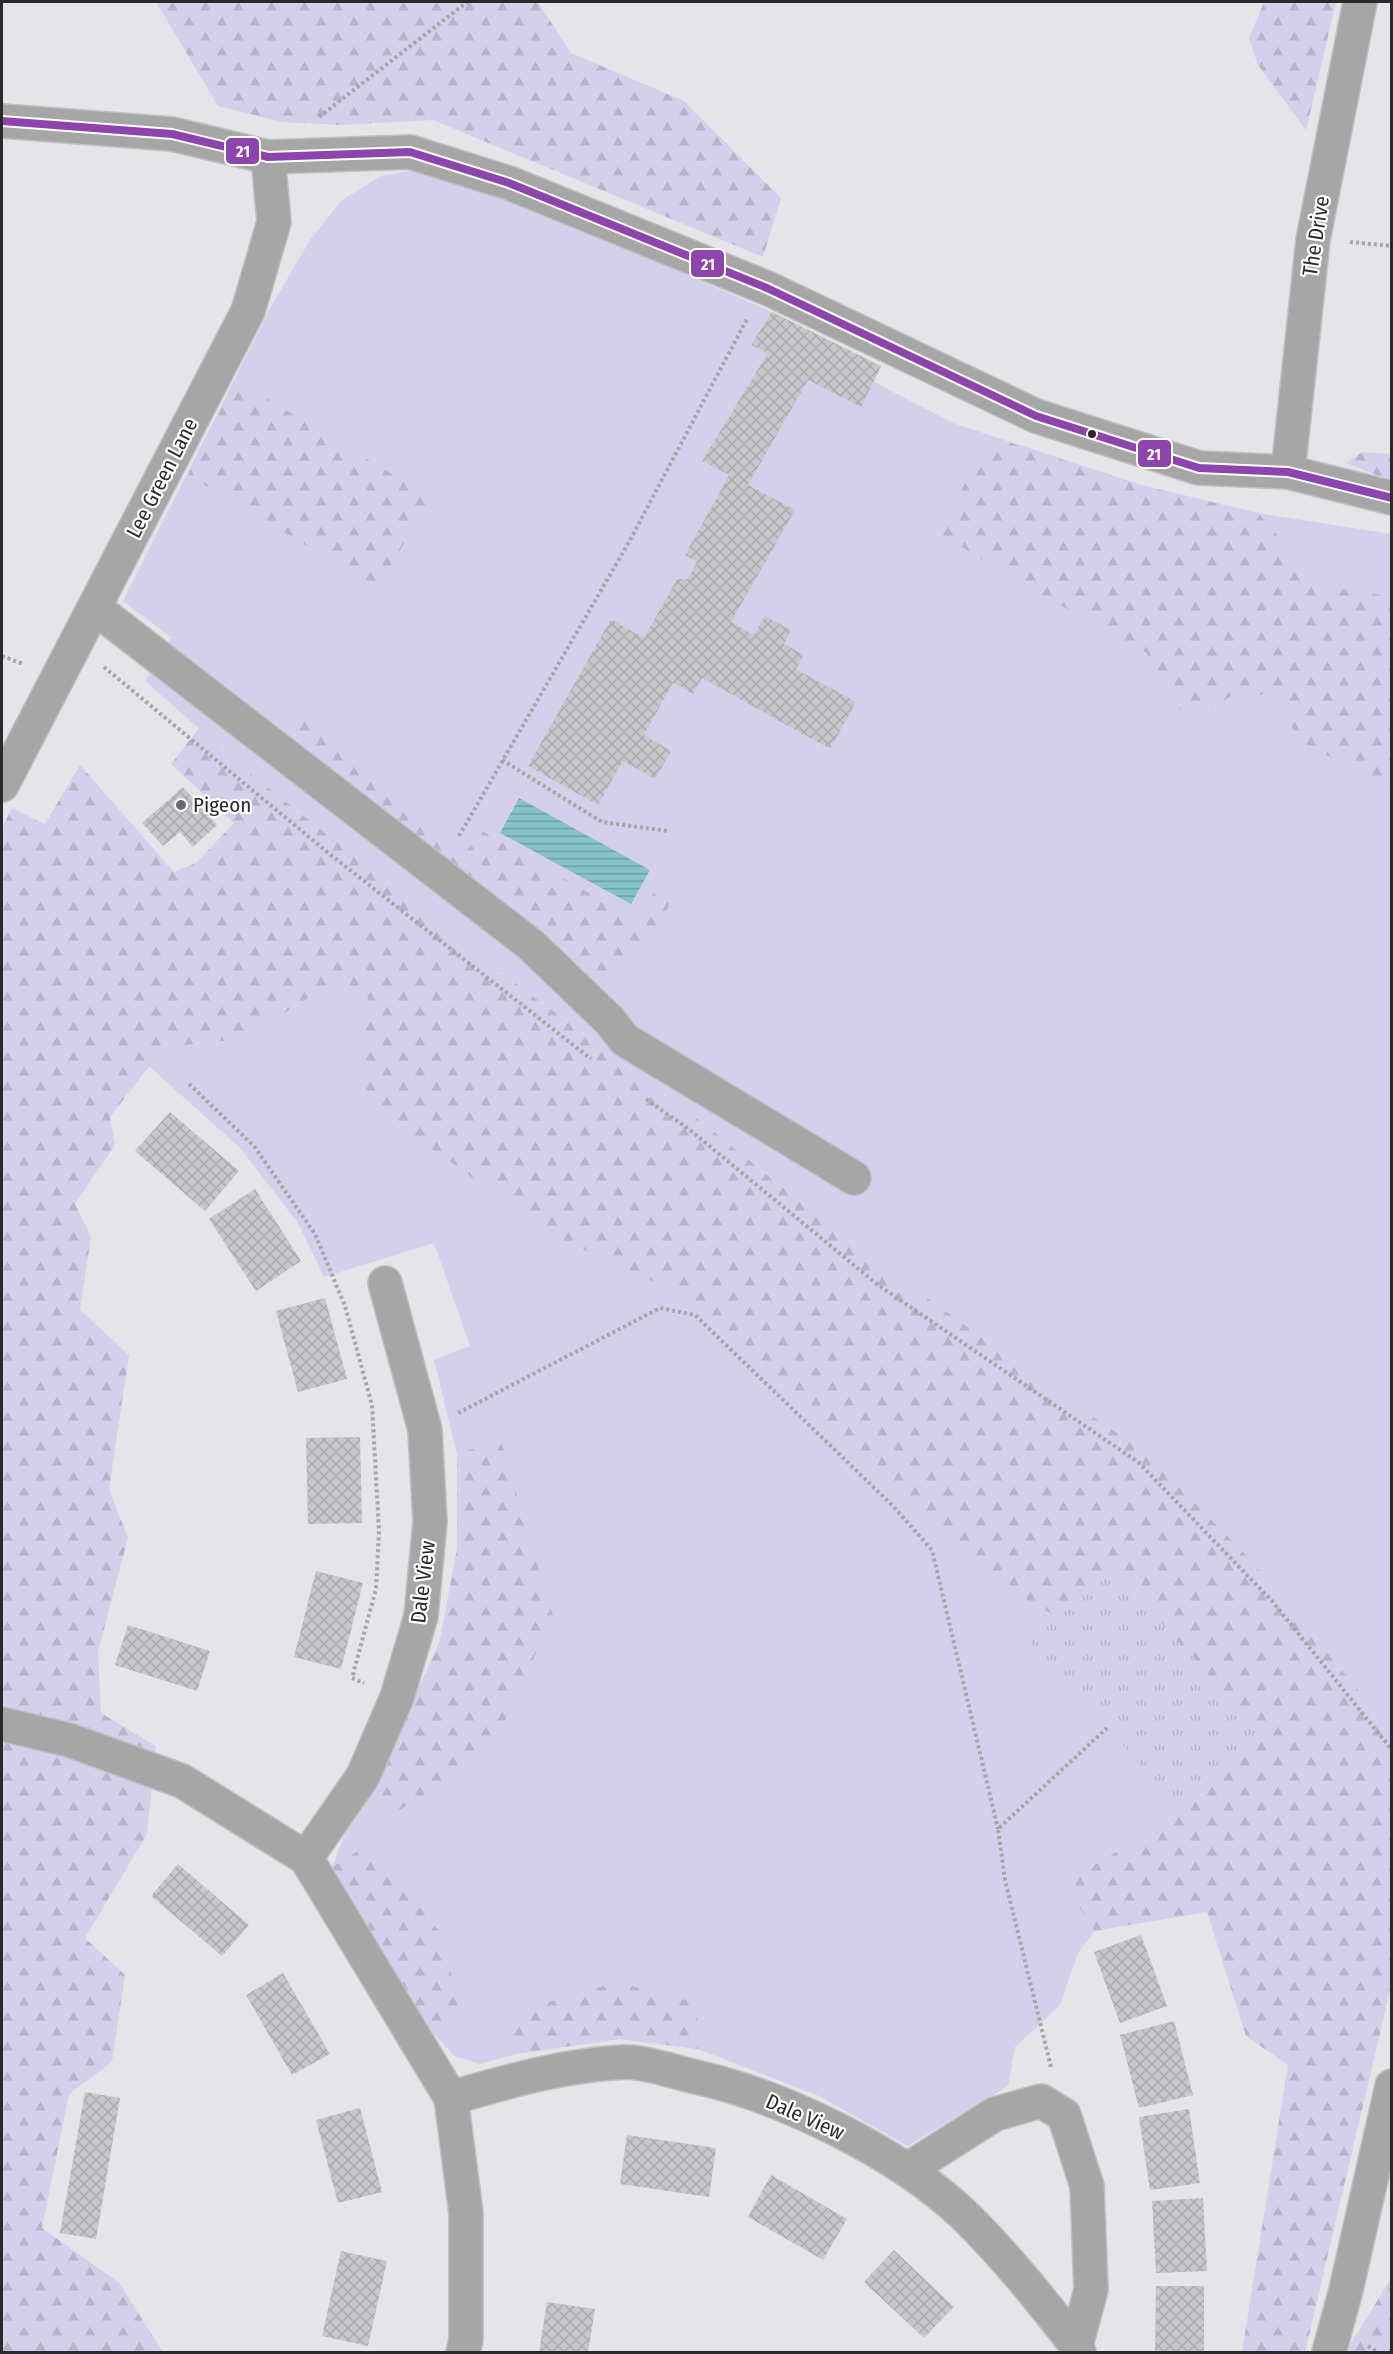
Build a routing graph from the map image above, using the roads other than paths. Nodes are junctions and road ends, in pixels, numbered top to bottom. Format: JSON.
{"nodes":[{"id":1,"x":1360,"y":2,"type":"edge"},
{"id":2,"x":2,"y":121,"type":"edge"},
{"id":3,"x":268,"y":157,"type":"junction"},
{"id":4,"x":1288,"y":472,"type":"junction"},
{"id":5,"x":1392,"y":498,"type":"edge"},
{"id":6,"x":95,"y":608,"type":"junction"},
{"id":7,"x":2,"y":785,"type":"edge"},
{"id":8,"x":854,"y":1178,"type":"dead end"},
{"id":9,"x":385,"y":1283,"type":"dead end"},
{"id":10,"x":2,"y":1724,"type":"edge"},
{"id":11,"x":306,"y":1858,"type":"junction"},
{"id":12,"x":1392,"y":2086,"type":"edge"},
{"id":13,"x":452,"y":2098,"type":"junction"},
{"id":14,"x":907,"y":2170,"type":"junction"},
{"id":15,"x":1078,"y":2349,"type":"edge"},
{"id":16,"x":463,"y":2352,"type":"edge"},
{"id":17,"x":1329,"y":2352,"type":"edge"}],
"edges":[{"from":1,"to":4,"type":"street","name":"The Drive"},
{"from":2,"to":3,"type":"street"},
{"from":3,"to":4,"type":"street"},
{"from":3,"to":6,"type":"street","name":"Lee Green Lane"},
{"from":4,"to":5,"type":"street"},
{"from":6,"to":7,"type":"street","name":"Lee Green Lane"},
{"from":6,"to":8,"type":"street"},
{"from":9,"to":11,"type":"street","name":"Dale View"},
{"from":10,"to":11,"type":"street"},
{"from":11,"to":13,"type":"street"},
{"from":12,"to":17,"type":"street"},
{"from":13,"to":14,"type":"street","name":"Dale View"},
{"from":13,"to":16,"type":"street"},
{"from":14,"to":15,"type":"street","name":"Dale View"},
{"from":14,"to":15,"type":"street"}]}
